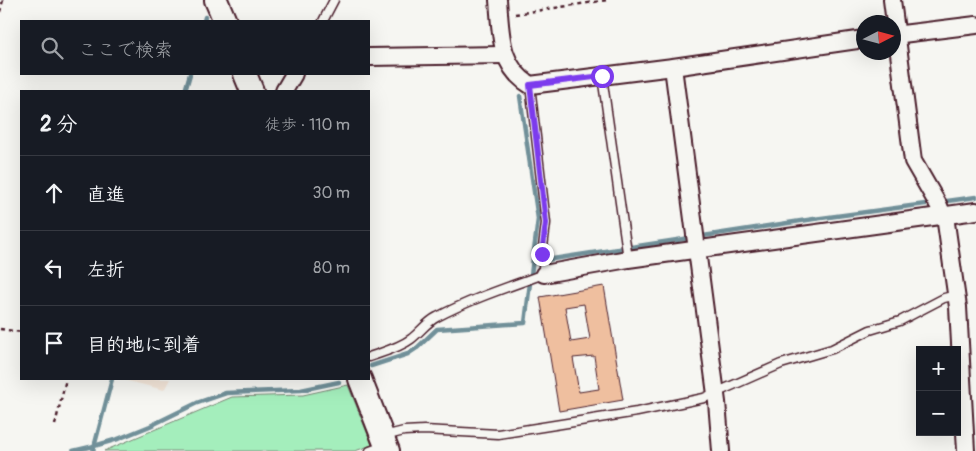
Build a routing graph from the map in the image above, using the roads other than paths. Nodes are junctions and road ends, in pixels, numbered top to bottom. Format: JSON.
{"nodes":[{"id":1,"x":216,"y":0,"type":"edge"},
{"id":2,"x":334,"y":0,"type":"edge"},
{"id":3,"x":892,"y":0,"type":"edge"},
{"id":4,"x":498,"y":8,"type":"edge"},
{"id":5,"x":893,"y":15,"type":"edge"},
{"id":6,"x":224,"y":20,"type":"edge"},
{"id":7,"x":324,"y":20,"type":"edge"},
{"id":8,"x":976,"y":25,"type":"edge"},
{"id":9,"x":901,"y":34,"type":"edge"},
{"id":10,"x":856,"y":40,"type":"edge"},
{"id":11,"x":504,"y":55,"type":"junction"},
{"id":12,"x":370,"y":57,"type":"edge"},
{"id":13,"x":899,"y":60,"type":"edge"},
{"id":14,"x":673,"y":67,"type":"junction"},
{"id":15,"x":245,"y":75,"type":"edge"},
{"id":16,"x":293,"y":75,"type":"edge"},
{"id":17,"x":602,"y":76,"type":"junction"},
{"id":18,"x":530,"y":85,"type":"junction"},
{"id":19,"x":252,"y":90,"type":"edge"},
{"id":20,"x":285,"y":90,"type":"edge"},
{"id":21,"x":976,"y":210,"type":"edge"},
{"id":22,"x":943,"y":215,"type":"junction"},
{"id":23,"x":696,"y":250,"type":"junction"},
{"id":24,"x":628,"y":259,"type":"junction"},
{"id":25,"x":544,"y":274,"type":"junction"},
{"id":26,"x":956,"y":295,"type":"junction"},
{"id":27,"x":370,"y":357,"type":"edge"},
{"id":28,"x":360,"y":380,"type":"edge"},
{"id":29,"x":716,"y":394,"type":"junction"},
{"id":30,"x":381,"y":446,"type":"edge"},
{"id":31,"x":721,"y":451,"type":"edge"},
{"id":32,"x":966,"y":451,"type":"edge"}],
"edges":[{"from":1,"to":6,"type":"main road"},
{"from":2,"to":7,"type":"lane"},
{"from":3,"to":5,"type":"street"},
{"from":4,"to":11,"type":"street"},
{"from":8,"to":9,"type":"street"},
{"from":10,"to":14,"type":"street"},
{"from":11,"to":12,"type":"street"},
{"from":11,"to":18,"type":"street"},
{"from":13,"to":22,"type":"street"},
{"from":14,"to":17,"type":"street"},
{"from":14,"to":23,"type":"street"},
{"from":15,"to":19,"type":"main road"},
{"from":16,"to":20,"type":"street"},
{"from":17,"to":18,"type":"street"},
{"from":17,"to":24,"type":"lane"},
{"from":18,"to":25,"type":"lane"},
{"from":21,"to":22,"type":"street"},
{"from":22,"to":23,"type":"street"},
{"from":22,"to":26,"type":"street"},
{"from":23,"to":24,"type":"street"},
{"from":23,"to":29,"type":"street"},
{"from":24,"to":25,"type":"street"},
{"from":25,"to":27,"type":"lane"},
{"from":26,"to":29,"type":"lane"},
{"from":26,"to":32,"type":"street"},
{"from":28,"to":30,"type":"main road"},
{"from":29,"to":30,"type":"lane"},
{"from":29,"to":31,"type":"street"}]}
